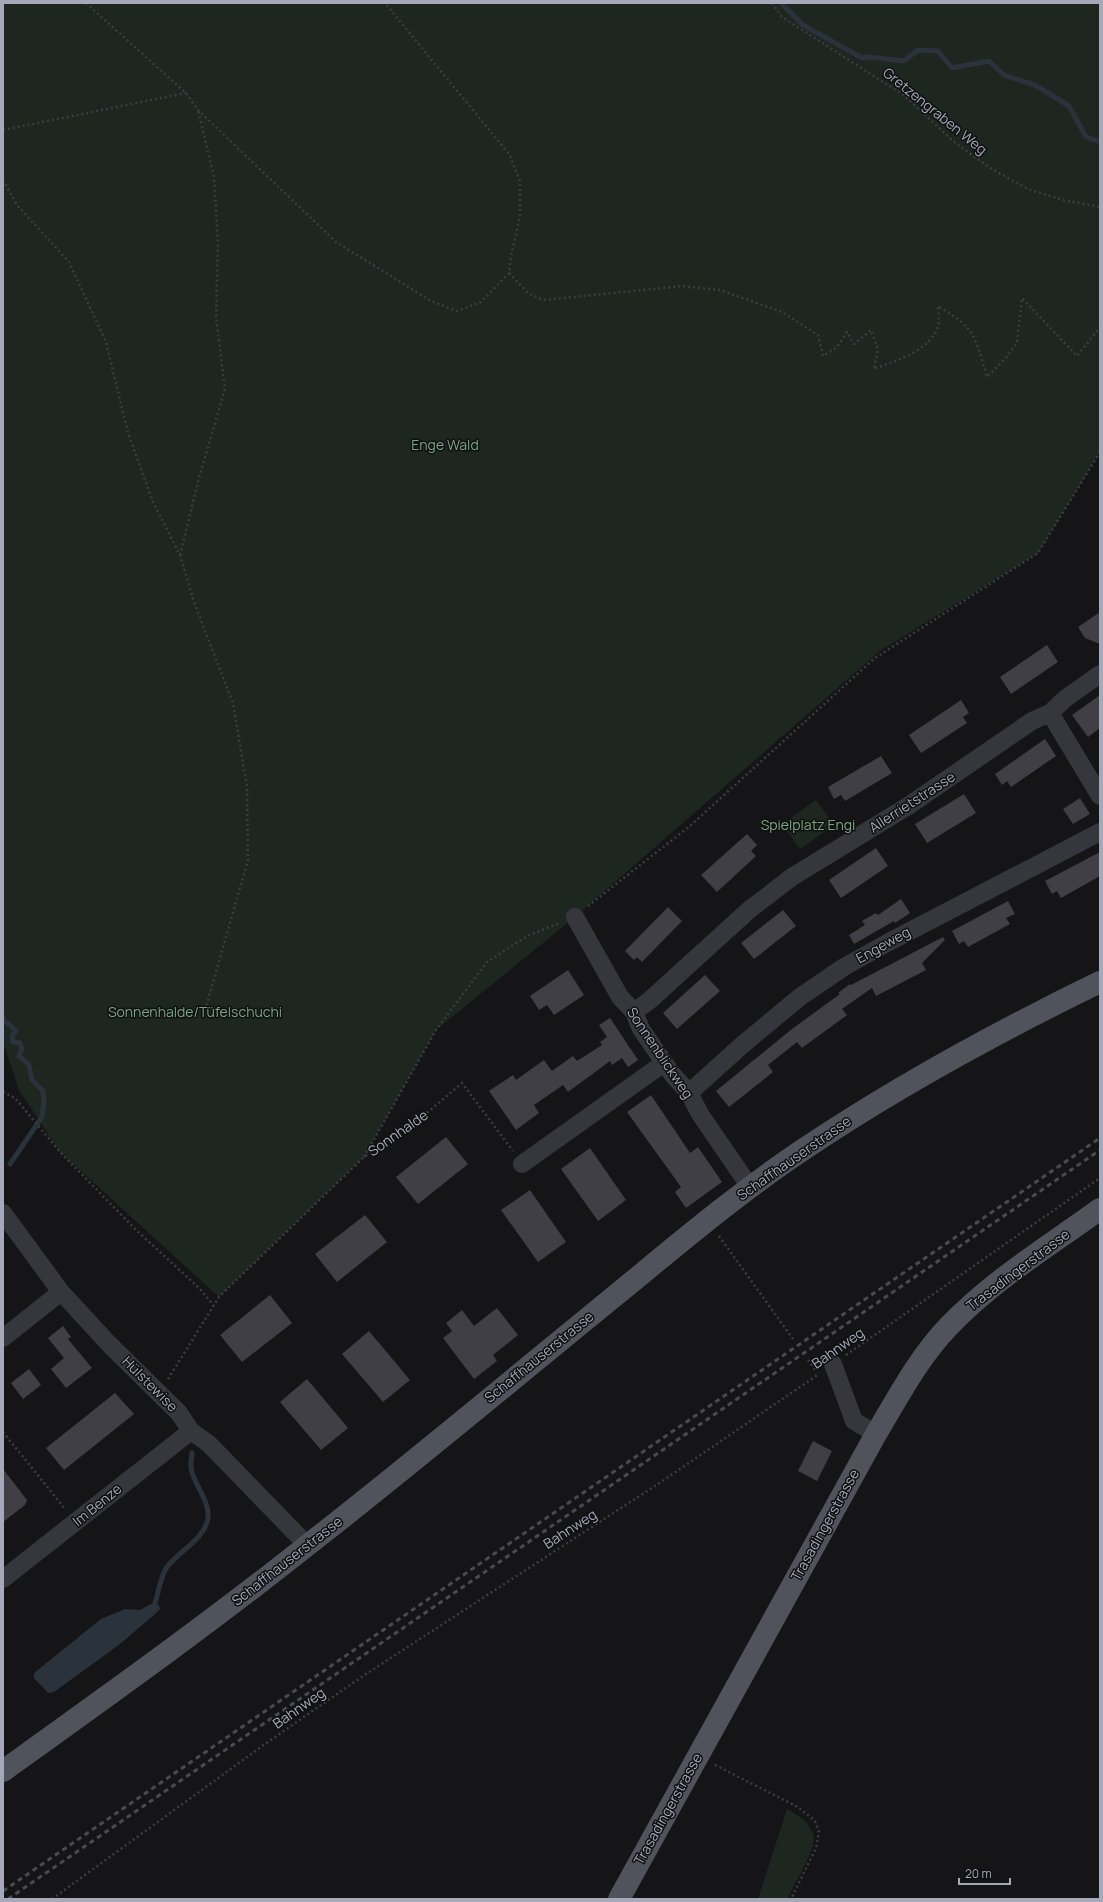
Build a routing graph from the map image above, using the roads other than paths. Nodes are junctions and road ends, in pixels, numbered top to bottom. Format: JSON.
{"nodes":[{"id":1,"x":1100,"y":674,"type":"edge"},
{"id":2,"x":1050,"y":713,"type":"junction"},
{"id":3,"x":1100,"y":796,"type":"edge"},
{"id":4,"x":1100,"y":832,"type":"edge"},
{"id":5,"x":575,"y":917,"type":"road end"},
{"id":6,"x":1100,"y":982,"type":"edge"},
{"id":7,"x":634,"y":1012,"type":"junction"},
{"id":8,"x":664,"y":1063,"type":"junction"},
{"id":9,"x":689,"y":1093,"type":"junction"},
{"id":10,"x":522,"y":1164,"type":"road end"},
{"id":11,"x":750,"y":1187,"type":"junction"},
{"id":12,"x":1100,"y":1209,"type":"edge"},
{"id":13,"x":3,"y":1213,"type":"edge"},
{"id":14,"x":62,"y":1292,"type":"junction"},
{"id":15,"x":3,"y":1338,"type":"edge"},
{"id":16,"x":833,"y":1364,"type":"road end"},
{"id":17,"x":191,"y":1431,"type":"junction"},
{"id":18,"x":876,"y":1434,"type":"junction"},
{"id":19,"x":308,"y":1546,"type":"junction"},
{"id":20,"x":3,"y":1579,"type":"edge"},
{"id":21,"x":3,"y":1771,"type":"edge"},
{"id":22,"x":619,"y":1899,"type":"edge"}],
"edges":[{"from":1,"to":2,"type":"street","name":"Allerrietstrasse"},
{"from":2,"to":3,"type":"street"},
{"from":2,"to":7,"type":"street","name":"Allerrietstrasse"},
{"from":4,"to":9,"type":"street","name":"Engeweg"},
{"from":5,"to":7,"type":"street","name":"Sonnenblickweg"},
{"from":6,"to":11,"type":"main road","name":"Schaffhauserstrasse"},
{"from":7,"to":8,"type":"street","name":"Sonnenblickweg"},
{"from":8,"to":9,"type":"street","name":"Sonnenblickweg"},
{"from":8,"to":10,"type":"street"},
{"from":9,"to":11,"type":"street","name":"Sonnenblickweg"},
{"from":11,"to":19,"type":"main road","name":"Schaffhauserstrasse"},
{"from":12,"to":18,"type":"main road","name":"Trasadingerstrasse"},
{"from":13,"to":14,"type":"street","name":"Hülstewise"},
{"from":14,"to":15,"type":"street"},
{"from":14,"to":17,"type":"street","name":"Hülstewise"},
{"from":16,"to":18,"type":"street"},
{"from":17,"to":19,"type":"street","name":"Hülstewise"},
{"from":17,"to":20,"type":"street","name":"Im Benze"},
{"from":18,"to":22,"type":"main road","name":"Trasadingerstrasse"},
{"from":19,"to":21,"type":"main road","name":"Schaffhauserstrasse"}]}
